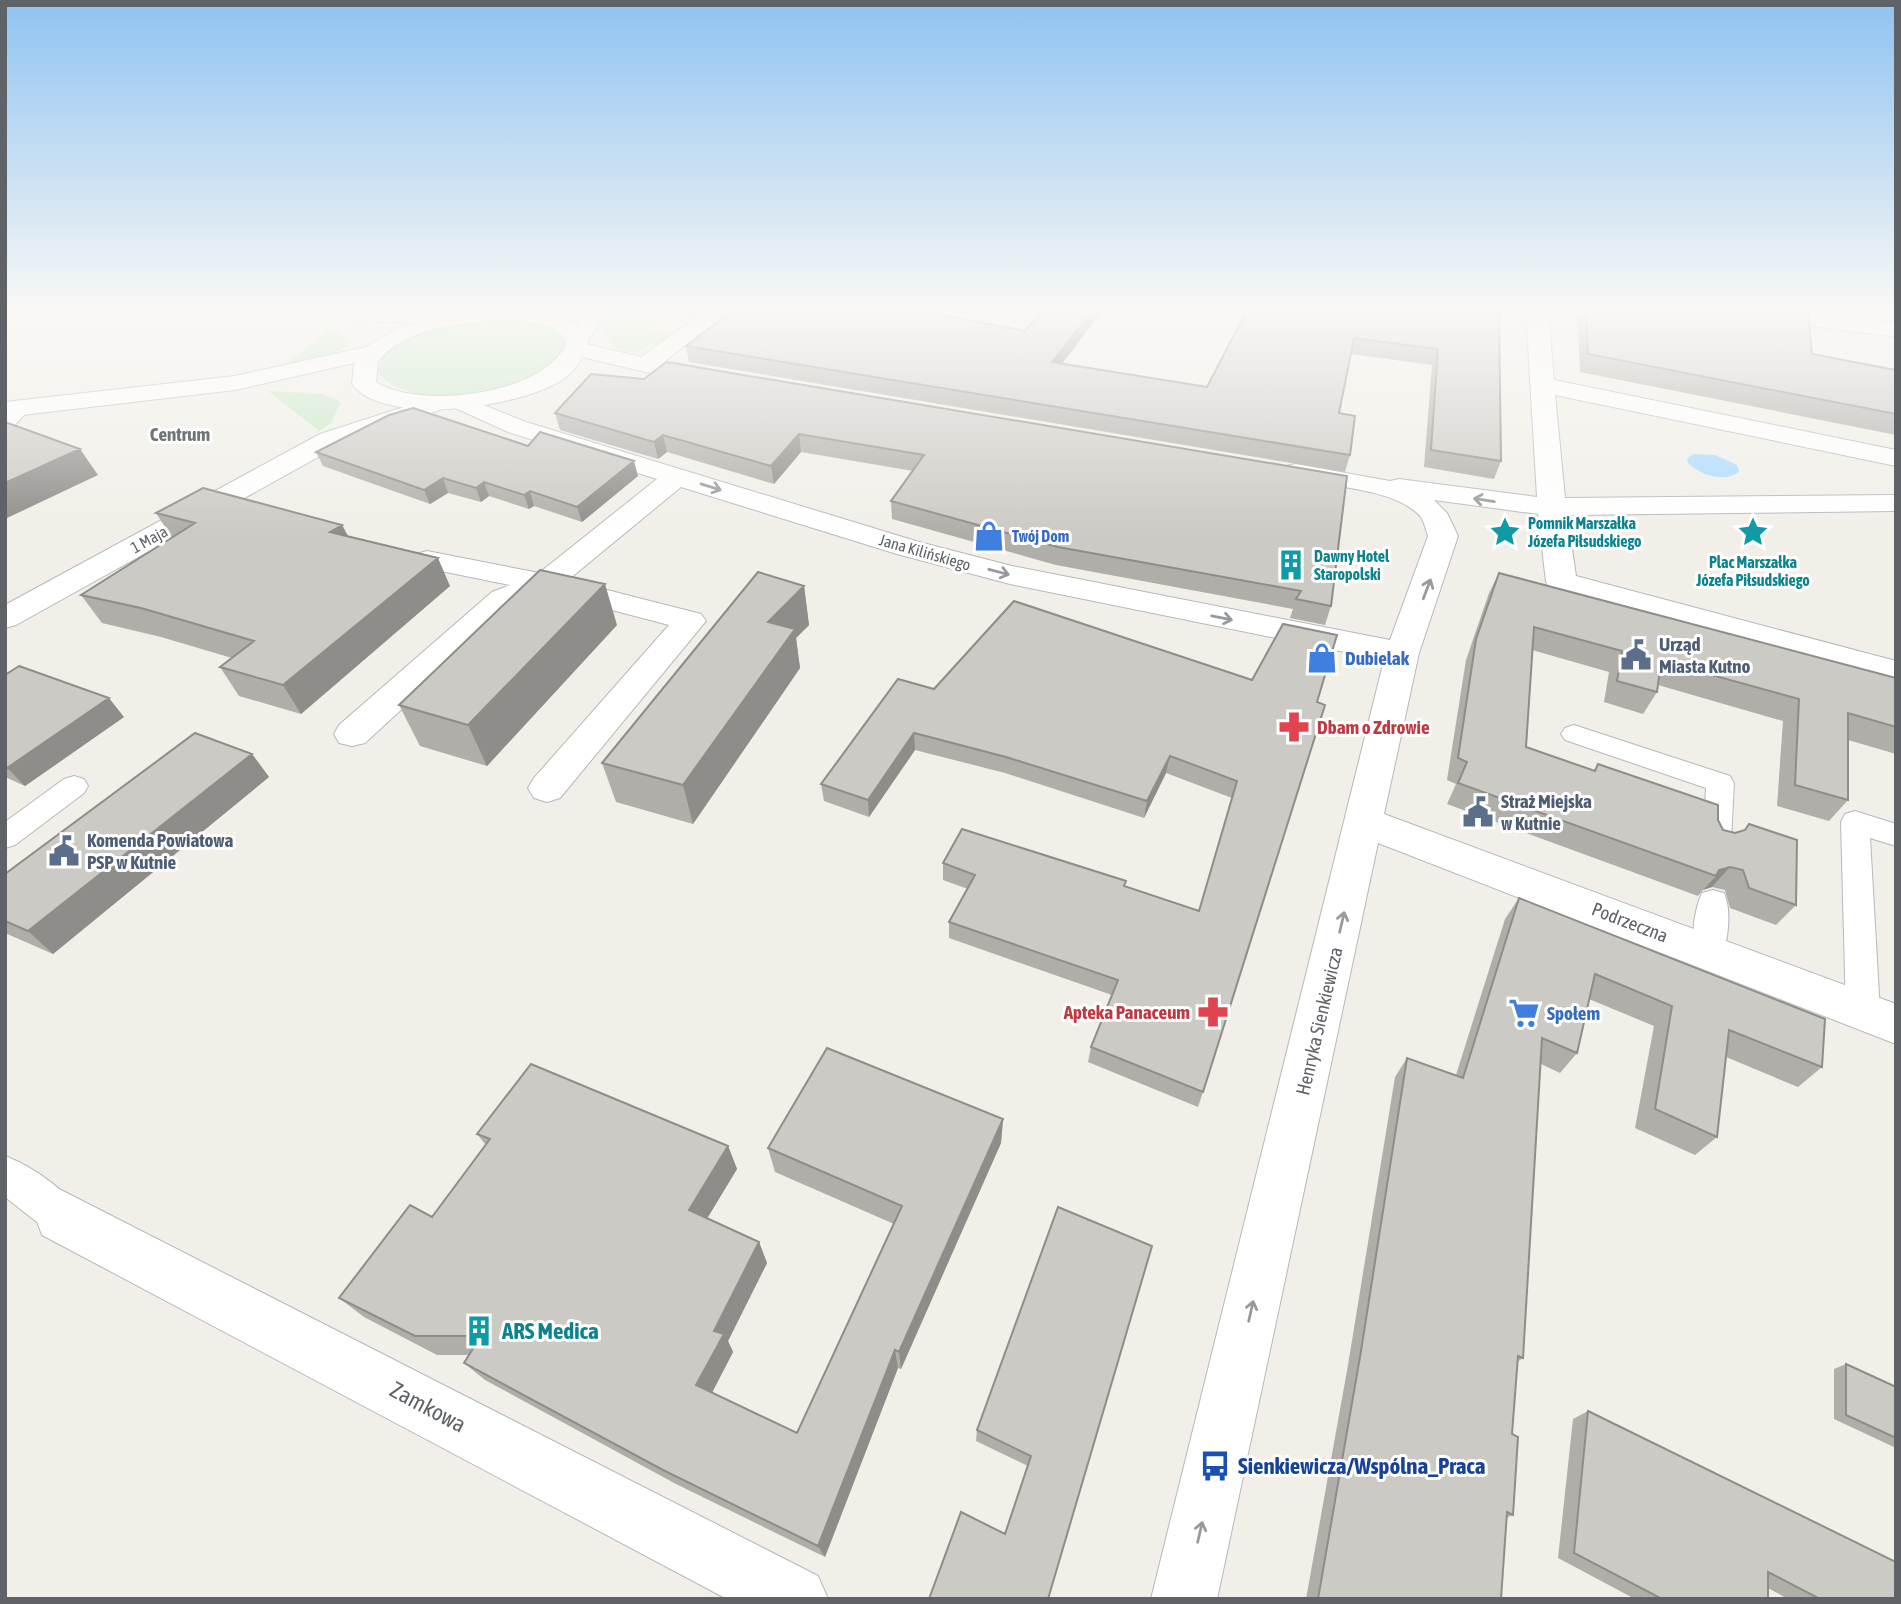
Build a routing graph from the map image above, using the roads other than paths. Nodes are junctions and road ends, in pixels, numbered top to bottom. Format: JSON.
{"nodes":[{"id":1,"x":221,"y":385,"type":"edge"},
{"id":2,"x":284,"y":385,"type":"edge"},
{"id":3,"x":368,"y":385,"type":"edge"},
{"id":4,"x":534,"y":385,"type":"edge"},
{"id":5,"x":1544,"y":385,"type":"joint"},
{"id":6,"x":368,"y":388,"type":"junction"},
{"id":7,"x":451,"y":403,"type":"junction"},
{"id":8,"x":11,"y":414,"type":"edge"},
{"id":9,"x":329,"y":440,"type":"junction"},
{"id":10,"x":1896,"y":458,"type":"edge"},
{"id":11,"x":1271,"y":468,"type":"edge"},
{"id":12,"x":676,"y":477,"type":"junction"},
{"id":13,"x":1372,"y":486,"type":"junction"},
{"id":14,"x":1896,"y":503,"type":"edge"},
{"id":15,"x":1552,"y":507,"type":"junction"},
{"id":16,"x":427,"y":560,"type":"edge"},
{"id":17,"x":545,"y":583,"type":"junction"},
{"id":18,"x":5,"y":618,"type":"edge"},
{"id":19,"x":1402,"y":653,"type":"junction"},
{"id":20,"x":1896,"y":672,"type":"edge"},
{"id":21,"x":352,"y":734,"type":"dead end"},
{"id":22,"x":1574,"y":734,"type":"dead end"},
{"id":23,"x":74,"y":786,"type":"dead end"},
{"id":24,"x":547,"y":788,"type":"dead end"},
{"id":25,"x":1363,"y":821,"type":"junction"},
{"id":26,"x":1896,"y":835,"type":"edge"},
{"id":27,"x":5,"y":838,"type":"edge"},
{"id":28,"x":1717,"y":840,"type":"edge"},
{"id":29,"x":1713,"y":902,"type":"edge"},
{"id":30,"x":1709,"y":952,"type":"junction"},
{"id":31,"x":1879,"y":1018,"type":"edge"},
{"id":32,"x":5,"y":1174,"type":"edge"},
{"id":33,"x":61,"y":1216,"type":"joint"},
{"id":34,"x":795,"y":1599,"type":"edge"},
{"id":35,"x":1184,"y":1599,"type":"edge"}],
"edges":[{"from":1,"to":8,"type":"street"},
{"from":2,"to":6,"type":"street"},
{"from":3,"to":6,"type":"street"},
{"from":4,"to":7,"type":"street"},
{"from":5,"to":10,"type":"street"},
{"from":5,"to":15,"type":"street"},
{"from":6,"to":7,"type":"street"},
{"from":6,"to":9,"type":"street","name":"1 Maja"},
{"from":7,"to":9,"type":"street","name":"1 Maja"},
{"from":7,"to":12,"type":"street","name":"Jana Kilińskiego"},
{"from":9,"to":18,"type":"street","name":"1 Maja"},
{"from":11,"to":13,"type":"street"},
{"from":12,"to":17,"type":"street"},
{"from":12,"to":19,"type":"street","name":"Jana Kilińskiego","one_way":true},
{"from":15,"to":13,"type":"street","one_way":true},
{"from":19,"to":13,"type":"street","name":"Henryka Sienkiewicza","one_way":true},
{"from":14,"to":15,"type":"street"},
{"from":15,"to":20,"type":"street"},
{"from":16,"to":17,"type":"street"},
{"from":17,"to":21,"type":"street"},
{"from":17,"to":24,"type":"street"},
{"from":19,"to":25,"type":"street","name":"Henryka Sienkiewicza"},
{"from":22,"to":28,"type":"lane"},
{"from":23,"to":27,"type":"lane"},
{"from":25,"to":30,"type":"street","name":"Podrzeczna"},
{"from":35,"to":25,"type":"street","name":"Henryka Sienkiewicza","one_way":true},
{"from":26,"to":31,"type":"lane"},
{"from":29,"to":30,"type":"lane"},
{"from":30,"to":31,"type":"street","name":"Podrzeczna"},
{"from":32,"to":33,"type":"lane"},
{"from":33,"to":34,"type":"street","name":"Zamkowa"}]}
